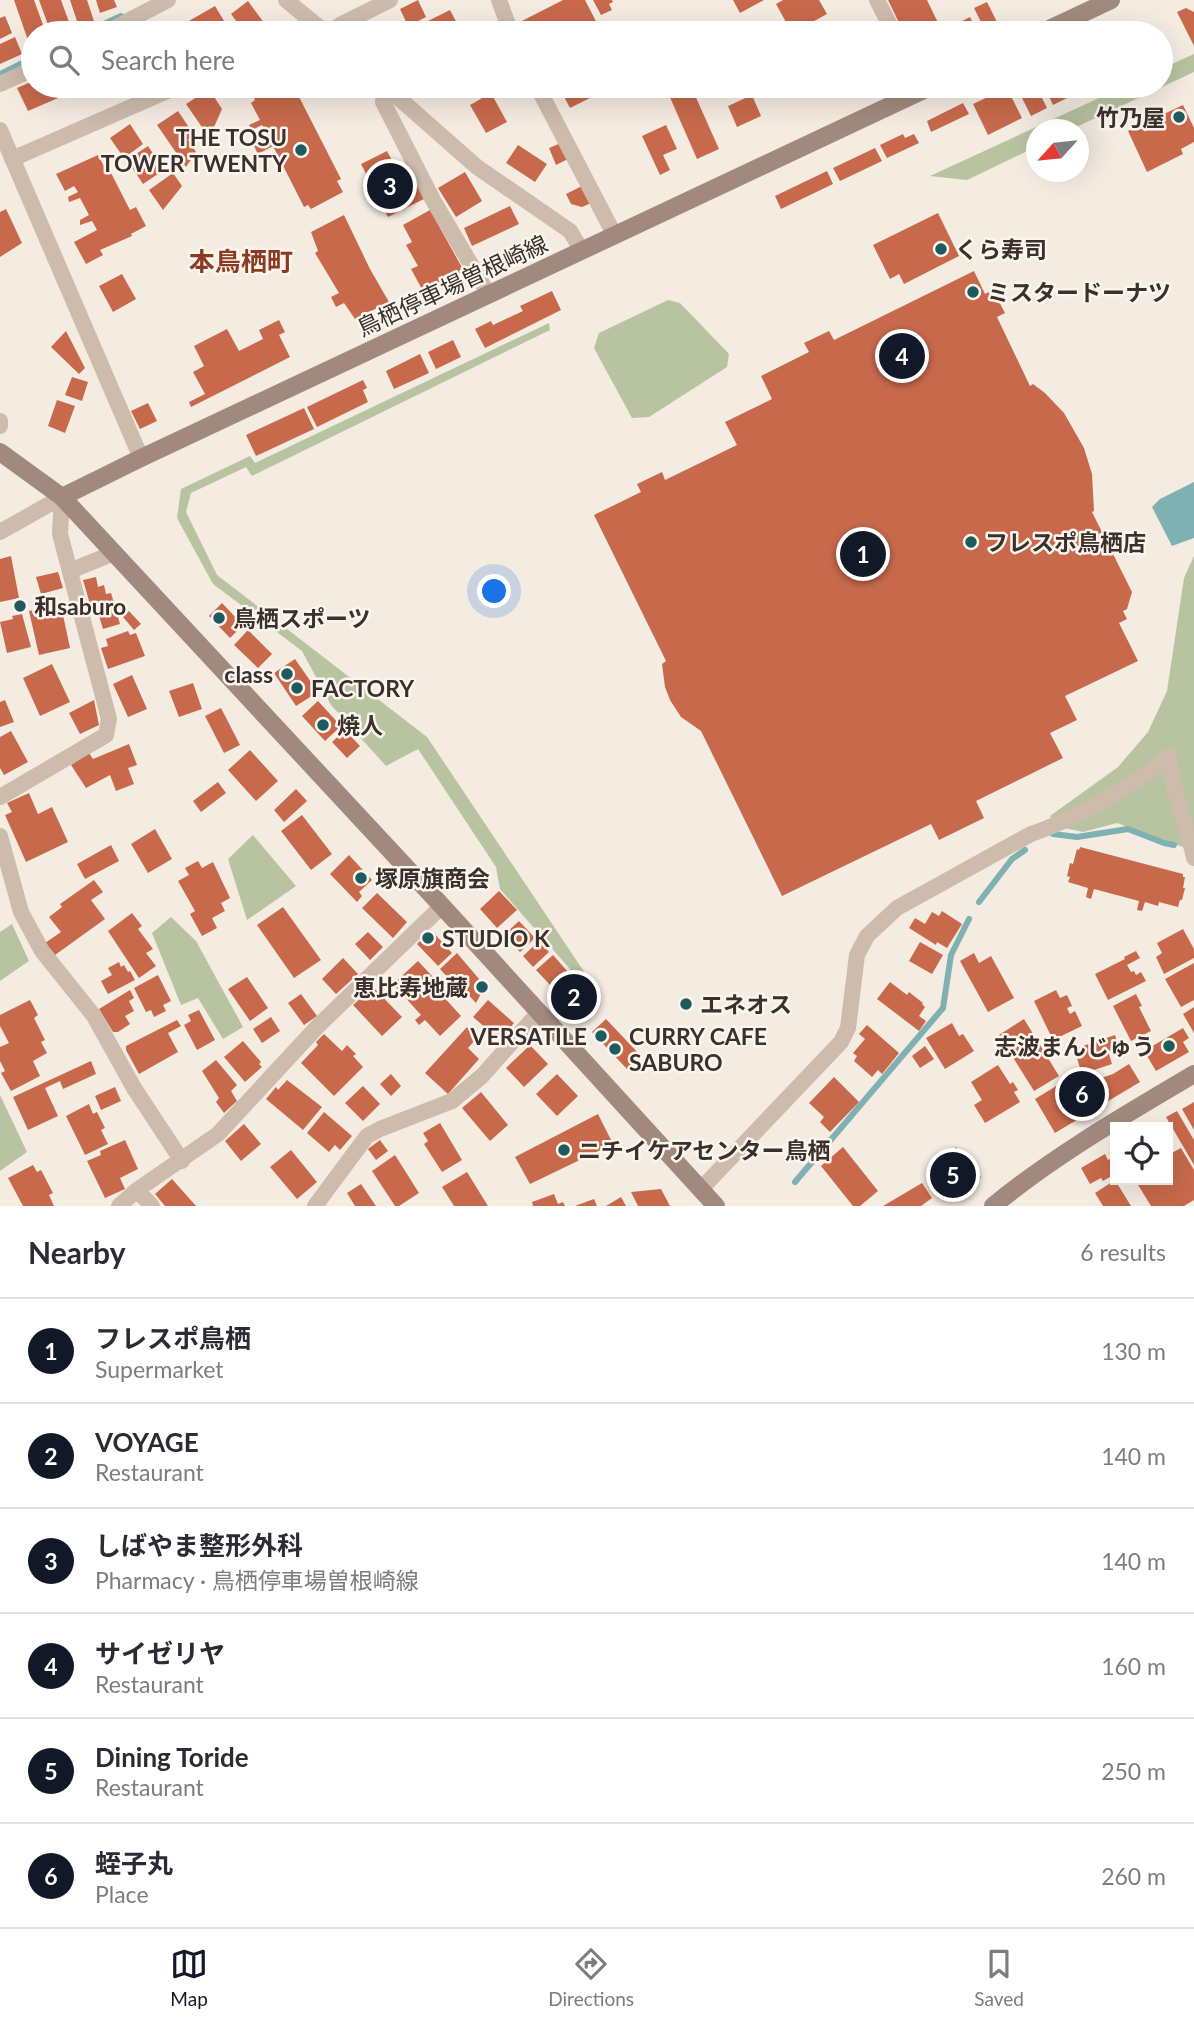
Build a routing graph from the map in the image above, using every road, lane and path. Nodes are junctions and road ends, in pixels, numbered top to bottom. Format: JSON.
{"nodes":[{"id":1,"x":168,"y":0,"type":"edge"},
{"id":2,"x":286,"y":0,"type":"edge"},
{"id":3,"x":390,"y":0,"type":"edge"},
{"id":4,"x":499,"y":0,"type":"edge"},
{"id":5,"x":877,"y":0,"type":"edge"},
{"id":6,"x":1111,"y":0,"type":"edge"},
{"id":7,"x":128,"y":21,"type":"edge"},
{"id":8,"x":312,"y":21,"type":"edge"},
{"id":9,"x":348,"y":21,"type":"edge"},
{"id":10,"x":507,"y":21,"type":"edge"},
{"id":11,"x":888,"y":21,"type":"edge"},
{"id":12,"x":1066,"y":21,"type":"edge"},
{"id":13,"x":21,"y":75,"type":"edge"},
{"id":14,"x":0,"y":85,"type":"edge"},
{"id":15,"x":152,"y":98,"type":"edge"},
{"id":16,"x":384,"y":98,"type":"edge"},
{"id":17,"x":399,"y":98,"type":"edge"},
{"id":18,"x":543,"y":98,"type":"edge"},
{"id":19,"x":901,"y":98,"type":"edge"},
{"id":20,"x":0,"y":130,"type":"edge"},
{"id":21,"x":12,"y":159,"type":"junction"},
{"id":22,"x":615,"y":236,"type":"junction"},
{"id":23,"x":582,"y":251,"type":"junction"},
{"id":24,"x":489,"y":295,"type":"junction"},
{"id":25,"x":0,"y":421,"type":"edge"},
{"id":26,"x":0,"y":426,"type":"edge"},
{"id":27,"x":0,"y":452,"type":"edge"},
{"id":28,"x":141,"y":457,"type":"junction"},
{"id":29,"x":62,"y":497,"type":"junction"},
{"id":30,"x":0,"y":532,"type":"edge"},
{"id":31,"x":114,"y":553,"type":"junction"},
{"id":32,"x":70,"y":571,"type":"junction"},
{"id":33,"x":0,"y":797,"type":"edge"},
{"id":34,"x":0,"y":836,"type":"edge"},
{"id":35,"x":1194,"y":858,"type":"edge"},
{"id":36,"x":442,"y":906,"type":"junction"},
{"id":37,"x":539,"y":1012,"type":"junction"},
{"id":38,"x":1194,"y":1074,"type":"edge"},
{"id":39,"x":182,"y":1161,"type":"junction"},
{"id":40,"x":701,"y":1189,"type":"junction"},
{"id":41,"x":137,"y":1191,"type":"junction"},
{"id":42,"x":119,"y":1206,"type":"edge"},
{"id":43,"x":152,"y":1206,"type":"edge"},
{"id":44,"x":315,"y":1206,"type":"edge"},
{"id":45,"x":716,"y":1206,"type":"edge"},
{"id":46,"x":993,"y":1206,"type":"edge"}],
"edges":[{"from":1,"to":7,"type":"street"},
{"from":2,"to":8,"type":"street"},
{"from":3,"to":9,"type":"street"},
{"from":4,"to":10,"type":"street"},
{"from":5,"to":11,"type":"street"},
{"from":6,"to":12,"type":"street"},
{"from":13,"to":14,"type":"street"},
{"from":15,"to":21,"type":"street"},
{"from":16,"to":24,"type":"street"},
{"from":17,"to":23,"type":"street"},
{"from":18,"to":22,"type":"street"},
{"from":19,"to":22,"type":"street","name":"鳥栖停車場曽根崎線"},
{"from":20,"to":21,"type":"street"},
{"from":21,"to":28,"type":"street"},
{"from":22,"to":23,"type":"street","name":"鳥栖停車場曽根崎線"},
{"from":23,"to":24,"type":"street","name":"鳥栖停車場曽根崎線"},
{"from":24,"to":28,"type":"street","name":"鳥栖停車場曽根崎線"},
{"from":25,"to":26,"type":"street"},
{"from":27,"to":29,"type":"street"},
{"from":28,"to":29,"type":"street","name":"鳥栖停車場曽根崎線"},
{"from":29,"to":30,"type":"street"},
{"from":29,"to":31,"type":"street"},
{"from":29,"to":32,"type":"street"},
{"from":31,"to":32,"type":"street"},
{"from":31,"to":36,"type":"street"},
{"from":32,"to":33,"type":"street"},
{"from":34,"to":39,"type":"street"},
{"from":35,"to":40,"type":"street"},
{"from":36,"to":37,"type":"street"},
{"from":36,"to":39,"type":"street"},
{"from":37,"to":40,"type":"street"},
{"from":37,"to":44,"type":"street"},
{"from":38,"to":46,"type":"street"},
{"from":39,"to":41,"type":"street"},
{"from":40,"to":45,"type":"street"},
{"from":41,"to":42,"type":"street"},
{"from":41,"to":43,"type":"street"}]}
